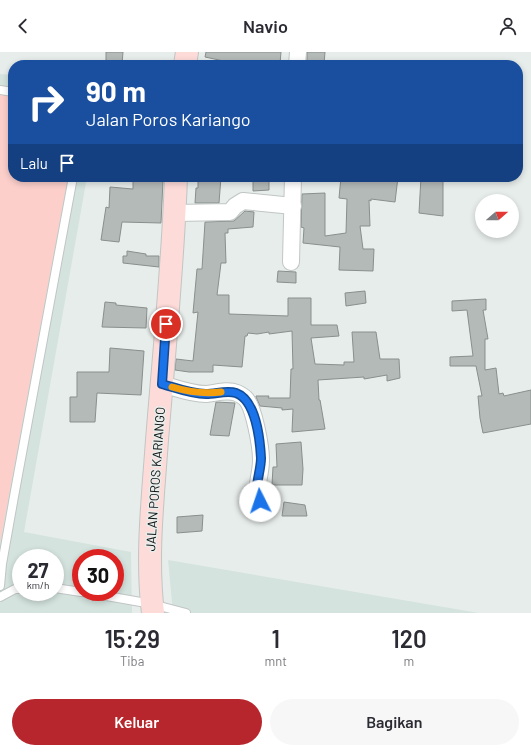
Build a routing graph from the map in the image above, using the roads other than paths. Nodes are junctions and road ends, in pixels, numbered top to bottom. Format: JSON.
{"nodes":[{"id":1,"x":72,"y":182,"type":"edge"},
{"id":2,"x":176,"y":182,"type":"edge"},
{"id":3,"x":293,"y":182,"type":"edge"},
{"id":4,"x":293,"y":206,"type":"junction"},
{"id":5,"x":175,"y":213,"type":"junction"},
{"id":6,"x":291,"y":262,"type":"dead end"},
{"id":7,"x":162,"y":384,"type":"junction"},
{"id":8,"x":267,"y":508,"type":"dead end"},
{"id":9,"x":0,"y":586,"type":"edge"},
{"id":10,"x":12,"y":591,"type":"edge"},
{"id":11,"x":0,"y":597,"type":"edge"},
{"id":12,"x":120,"y":601,"type":"edge"},
{"id":13,"x":153,"y":609,"type":"edge"},
{"id":14,"x":186,"y":613,"type":"edge"}],
"edges":[{"from":1,"to":9,"type":"lane"},
{"from":2,"to":5,"type":"main road","name":"JALAN POROS KARIANGO"},
{"from":3,"to":4,"type":"street"},
{"from":4,"to":5,"type":"street"},
{"from":4,"to":6,"type":"street"},
{"from":5,"to":7,"type":"main road","name":"JALAN POROS KARIANGO"},
{"from":7,"to":8,"type":"street"},
{"from":7,"to":13,"type":"main road","name":"JALAN POROS KARIANGO"},
{"from":10,"to":11,"type":"lane"},
{"from":12,"to":13,"type":"lane"},
{"from":13,"to":14,"type":"lane"}]}
